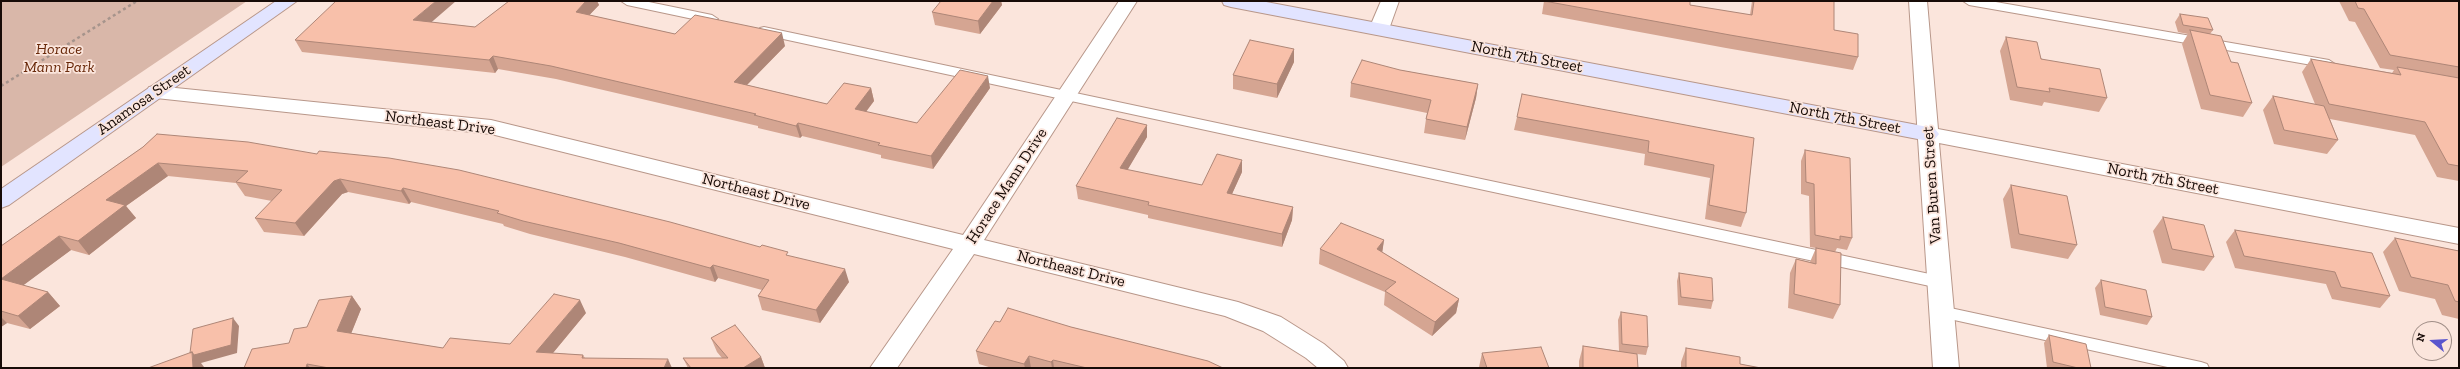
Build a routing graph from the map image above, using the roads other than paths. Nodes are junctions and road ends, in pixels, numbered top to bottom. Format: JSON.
{"nodes":[{"id":1,"x":288,"y":1,"type":"edge"},
{"id":2,"x":627,"y":1,"type":"edge"},
{"id":3,"x":1128,"y":1,"type":"edge"},
{"id":4,"x":1231,"y":1,"type":"edge"},
{"id":5,"x":1390,"y":1,"type":"edge"},
{"id":6,"x":1918,"y":1,"type":"edge"},
{"id":7,"x":1969,"y":1,"type":"edge"},
{"id":8,"x":727,"y":23,"type":"edge"},
{"id":9,"x":750,"y":28,"type":"edge"},
{"id":10,"x":1379,"y":29,"type":"junction"},
{"id":11,"x":2342,"y":66,"type":"edge"},
{"id":12,"x":156,"y":92,"type":"junction"},
{"id":13,"x":1066,"y":96,"type":"junction"},
{"id":14,"x":1928,"y":134,"type":"junction"},
{"id":15,"x":1,"y":200,"type":"edge"},
{"id":16,"x":2459,"y":236,"type":"edge"},
{"id":17,"x":970,"y":244,"type":"junction"},
{"id":18,"x":1939,"y":282,"type":"junction"},
{"id":19,"x":1941,"y":312,"type":"junction"},
{"id":20,"x":883,"y":368,"type":"edge"},
{"id":21,"x":1335,"y":368,"type":"edge"},
{"id":22,"x":1946,"y":368,"type":"edge"},
{"id":23,"x":2201,"y":368,"type":"edge"}],
"edges":[{"from":1,"to":12,"type":"street","name":"Anamosa Street"},
{"from":2,"to":8,"type":"lane"},
{"from":3,"to":13,"type":"street","name":"Horace Mann Drive"},
{"from":4,"to":10,"type":"street","name":"North 7th Street"},
{"from":5,"to":10,"type":"street"},
{"from":6,"to":14,"type":"street","name":"Van Buren Street"},
{"from":7,"to":11,"type":"lane"},
{"from":9,"to":13,"type":"lane"},
{"from":10,"to":14,"type":"street","name":"North 7th Street"},
{"from":12,"to":15,"type":"street","name":"Anamosa Street"},
{"from":12,"to":17,"type":"street","name":"Northeast Drive"},
{"from":13,"to":17,"type":"street","name":"Horace Mann Drive"},
{"from":13,"to":18,"type":"lane"},
{"from":14,"to":16,"type":"street","name":"North 7th Street"},
{"from":14,"to":18,"type":"street","name":"Van Buren Street"},
{"from":17,"to":20,"type":"street","name":"Horace Mann Drive"},
{"from":17,"to":21,"type":"street","name":"Northeast Drive"},
{"from":18,"to":19,"type":"street","name":"Van Buren Street"},
{"from":19,"to":22,"type":"street","name":"Van Buren Street"},
{"from":19,"to":23,"type":"lane"}]}
